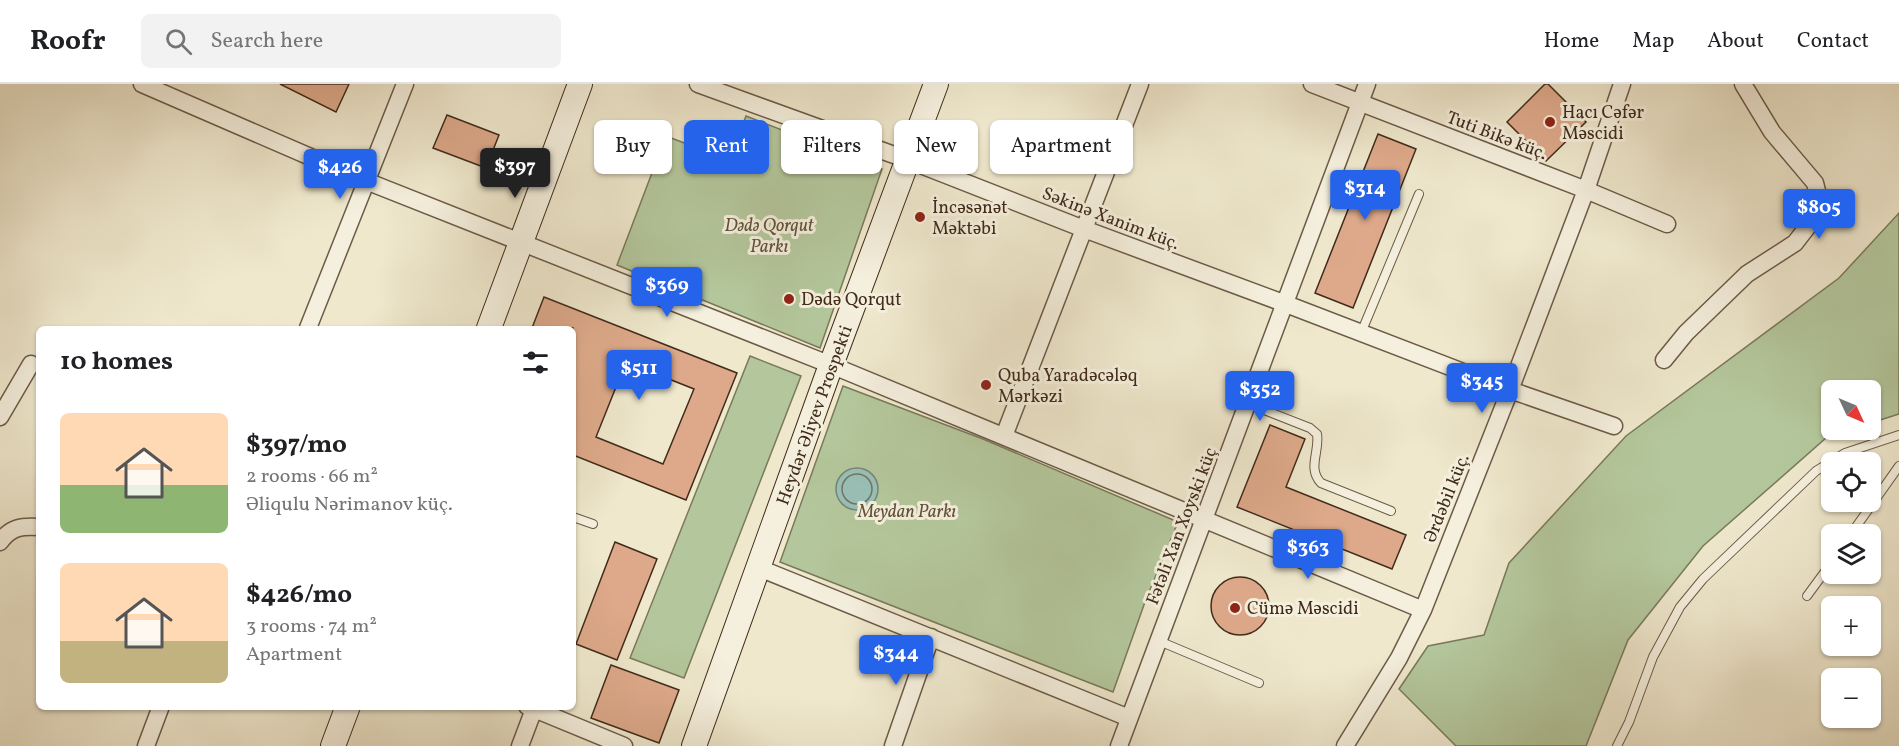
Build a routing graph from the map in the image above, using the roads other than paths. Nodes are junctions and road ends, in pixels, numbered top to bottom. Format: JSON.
{"nodes":[{"id":1,"x":142,"y":84,"type":"edge"},
{"id":2,"x":405,"y":84,"type":"edge"},
{"id":3,"x":580,"y":84,"type":"edge"},
{"id":4,"x":698,"y":84,"type":"edge"},
{"id":5,"x":936,"y":84,"type":"edge"},
{"id":6,"x":1140,"y":84,"type":"edge"},
{"id":7,"x":1312,"y":84,"type":"edge"},
{"id":8,"x":1367,"y":84,"type":"edge"},
{"id":9,"x":1622,"y":84,"type":"edge"},
{"id":10,"x":1743,"y":84,"type":"edge"},
{"id":11,"x":1360,"y":102,"type":"junction"},
{"id":12,"x":923,"y":120,"type":"edge"},
{"id":13,"x":894,"y":155,"type":"edge"},
{"id":14,"x":903,"y":174,"type":"edge"},
{"id":15,"x":944,"y":174,"type":"edge"},
{"id":16,"x":366,"y":181,"type":"junction"},
{"id":17,"x":1586,"y":190,"type":"junction"},
{"id":18,"x":1419,"y":194,"type":"dead end"},
{"id":19,"x":1667,"y":224,"type":"dead end"},
{"id":20,"x":1084,"y":229,"type":"junction"},
{"id":21,"x":522,"y":243,"type":"junction"},
{"id":22,"x":1286,"y":304,"type":"junction"},
{"id":23,"x":309,"y":326,"type":"edge"},
{"id":24,"x":490,"y":326,"type":"edge"},
{"id":25,"x":1361,"y":333,"type":"junction"},
{"id":26,"x":1664,"y":360,"type":"dead end"},
{"id":27,"x":32,"y":364,"type":"dead end"},
{"id":28,"x":831,"y":365,"type":"junction"},
{"id":29,"x":1510,"y":390,"type":"junction"},
{"id":30,"x":1249,"y":404,"type":"junction"},
{"id":31,"x":0,"y":417,"type":"edge"},
{"id":32,"x":1614,"y":426,"type":"dead end"},
{"id":33,"x":1899,"y":435,"type":"edge"},
{"id":34,"x":1004,"y":436,"type":"junction"},
{"id":35,"x":1899,"y":466,"type":"edge"},
{"id":36,"x":1391,"y":511,"type":"dead end"},
{"id":37,"x":576,"y":518,"type":"edge"},
{"id":38,"x":1205,"y":519,"type":"junction"},
{"id":39,"x":593,"y":524,"type":"dead end"},
{"id":40,"x":1858,"y":524,"type":"edge"},
{"id":41,"x":36,"y":527,"type":"edge"},
{"id":42,"x":1,"y":534,"type":"edge"},
{"id":43,"x":759,"y":568,"type":"junction"},
{"id":44,"x":1821,"y":577,"type":"edge"},
{"id":45,"x":1808,"y":596,"type":"dead end"},
{"id":46,"x":1423,"y":610,"type":"junction"},
{"id":47,"x":931,"y":637,"type":"junction"},
{"id":48,"x":1159,"y":641,"type":"junction"},
{"id":49,"x":1259,"y":683,"type":"dead end"},
{"id":50,"x":160,"y":710,"type":"edge"},
{"id":51,"x":346,"y":710,"type":"edge"},
{"id":52,"x":529,"y":710,"type":"edge"},
{"id":53,"x":535,"y":710,"type":"edge"},
{"id":54,"x":1129,"y":718,"type":"junction"},
{"id":55,"x":146,"y":746,"type":"edge"},
{"id":56,"x":333,"y":746,"type":"edge"},
{"id":57,"x":520,"y":746,"type":"edge"},
{"id":58,"x":624,"y":746,"type":"edge"},
{"id":59,"x":694,"y":746,"type":"edge"},
{"id":60,"x":893,"y":746,"type":"edge"},
{"id":61,"x":1119,"y":746,"type":"edge"},
{"id":62,"x":1345,"y":746,"type":"edge"},
{"id":63,"x":1617,"y":746,"type":"edge"}],
"edges":[{"from":1,"to":16,"type":"street"},
{"from":2,"to":16,"type":"street"},
{"from":3,"to":21,"type":"street"},
{"from":4,"to":13,"type":"street","name":"Səkinə Xanim küç."},
{"from":5,"to":12,"type":"street","name":"Heydər Əliyev Prospekti"},
{"from":6,"to":20,"type":"street"},
{"from":7,"to":11,"type":"street","name":"Tuti Bikə küç."},
{"from":8,"to":11,"type":"street","name":"Fətəli Xan Xoyski küç"},
{"from":9,"to":17,"type":"street","name":"Ərdəbil küç."},
{"from":10,"to":26,"type":"street"},
{"from":11,"to":17,"type":"street","name":"Tuti Bikə küç."},
{"from":11,"to":22,"type":"street","name":"Fətəli Xan Xoyski küç"},
{"from":14,"to":28,"type":"street","name":"Heydər Əliyev Prospekti"},
{"from":15,"to":20,"type":"street","name":"Səkinə Xanim küç."},
{"from":16,"to":21,"type":"street"},
{"from":16,"to":23,"type":"street"},
{"from":17,"to":19,"type":"street","name":"Tuti Bikə küç."},
{"from":17,"to":29,"type":"street","name":"Ərdəbil küç."},
{"from":18,"to":25,"type":"lane"},
{"from":20,"to":22,"type":"street","name":"Səkinə Xanim küç."},
{"from":20,"to":34,"type":"street"},
{"from":21,"to":24,"type":"street"},
{"from":21,"to":28,"type":"street"},
{"from":22,"to":25,"type":"street","name":"Səkinə Xanim küç."},
{"from":22,"to":30,"type":"street","name":"Fətəli Xan Xoyski küç"},
{"from":25,"to":29,"type":"street","name":"Səkinə Xanim küç."},
{"from":27,"to":31,"type":"street"},
{"from":28,"to":34,"type":"street"},
{"from":28,"to":43,"type":"street","name":"Heydər Əliyev Prospekti"},
{"from":29,"to":32,"type":"street","name":"Səkinə Xanim küç."},
{"from":29,"to":46,"type":"street","name":"Ərdəbil küç."},
{"from":30,"to":36,"type":"lane"},
{"from":30,"to":38,"type":"street","name":"Fətəli Xan Xoyski küç"},
{"from":33,"to":63,"type":"lane"},
{"from":34,"to":38,"type":"street"},
{"from":35,"to":40,"type":"lane"},
{"from":37,"to":39,"type":"lane"},
{"from":38,"to":46,"type":"street"},
{"from":38,"to":48,"type":"street","name":"Fətəli Xan Xoyski küç"},
{"from":41,"to":42,"type":"street"},
{"from":43,"to":47,"type":"street"},
{"from":43,"to":59,"type":"street","name":"Heydər Əliyev Prospekti"},
{"from":44,"to":45,"type":"lane"},
{"from":46,"to":62,"type":"street","name":"Ərdəbil küç."},
{"from":47,"to":54,"type":"street"},
{"from":47,"to":60,"type":"street"},
{"from":48,"to":49,"type":"lane"},
{"from":48,"to":54,"type":"street","name":"Fətəli Xan Xoyski küç"},
{"from":50,"to":55,"type":"street"},
{"from":51,"to":56,"type":"street"},
{"from":52,"to":57,"type":"street"},
{"from":53,"to":58,"type":"street"},
{"from":54,"to":61,"type":"street","name":"Fətəli Xan Xoyski küç"}]}
